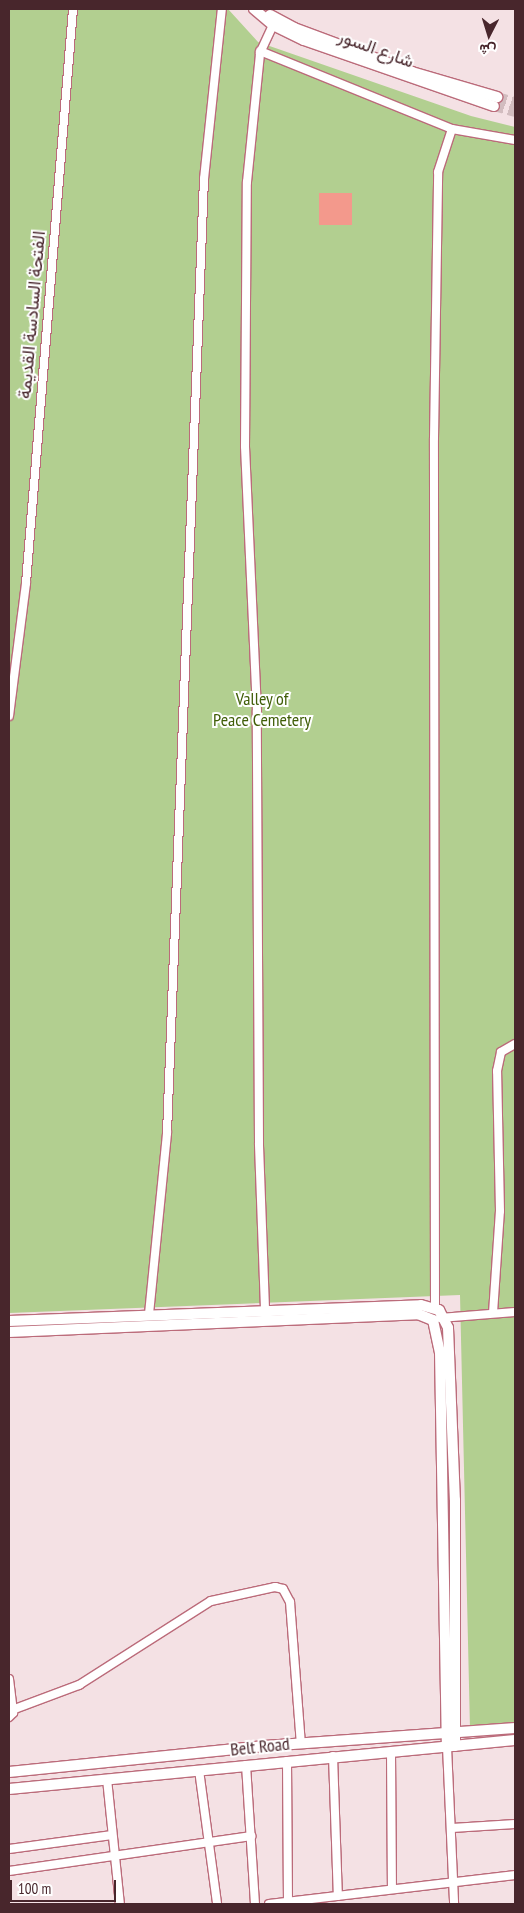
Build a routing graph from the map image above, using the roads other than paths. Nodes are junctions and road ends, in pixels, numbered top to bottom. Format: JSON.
{"nodes":[{"id":1,"x":73,"y":9,"type":"edge"},
{"id":2,"x":222,"y":9,"type":"edge"},
{"id":3,"x":254,"y":9,"type":"edge"},
{"id":4,"x":263,"y":9,"type":"edge"},
{"id":5,"x":273,"y":25,"type":"junction"},
{"id":6,"x":260,"y":51,"type":"junction"},
{"id":7,"x":452,"y":129,"type":"junction"},
{"id":8,"x":515,"y":140,"type":"edge"},
{"id":9,"x":9,"y":716,"type":"edge"},
{"id":10,"x":515,"y":1044,"type":"edge"},
{"id":11,"x":435,"y":1308,"type":"junction"},
{"id":12,"x":265,"y":1309,"type":"junction"},
{"id":13,"x":195,"y":1312,"type":"junction"},
{"id":14,"x":515,"y":1312,"type":"edge"},
{"id":15,"x":168,"y":1313,"type":"junction"},
{"id":16,"x":493,"y":1313,"type":"junction"},
{"id":17,"x":149,"y":1314,"type":"junction"},
{"id":18,"x":445,"y":1317,"type":"junction"},
{"id":19,"x":9,"y":1320,"type":"edge"},
{"id":20,"x":433,"y":1320,"type":"junction"},
{"id":21,"x":169,"y":1324,"type":"junction"},
{"id":22,"x":194,"y":1324,"type":"junction"},
{"id":23,"x":9,"y":1332,"type":"edge"},
{"id":24,"x":443,"y":1500,"type":"junction"},
{"id":25,"x":455,"y":1500,"type":"junction"},
{"id":26,"x":444,"y":1515,"type":"junction"},
{"id":27,"x":455,"y":1515,"type":"junction"},
{"id":28,"x":9,"y":1679,"type":"edge"},
{"id":29,"x":10,"y":1713,"type":"edge"},
{"id":30,"x":447,"y":1713,"type":"junction"},
{"id":31,"x":515,"y":1728,"type":"edge"},
{"id":32,"x":452,"y":1733,"type":"junction"},
{"id":33,"x":423,"y":1734,"type":"junction"},
{"id":34,"x":515,"y":1740,"type":"edge"},
{"id":35,"x":301,"y":1744,"type":"junction"},
{"id":36,"x":451,"y":1746,"type":"junction"},
{"id":37,"x":391,"y":1752,"type":"junction"},
{"id":38,"x":333,"y":1756,"type":"junction"},
{"id":39,"x":153,"y":1758,"type":"junction"},
{"id":40,"x":121,"y":1761,"type":"junction"},
{"id":41,"x":287,"y":1761,"type":"junction"},
{"id":42,"x":246,"y":1765,"type":"junction"},
{"id":43,"x":199,"y":1770,"type":"junction"},
{"id":44,"x":9,"y":1772,"type":"edge"},
{"id":45,"x":152,"y":1775,"type":"junction"},
{"id":46,"x":126,"y":1777,"type":"junction"},
{"id":47,"x":107,"y":1779,"type":"junction"},
{"id":48,"x":9,"y":1789,"type":"edge"},
{"id":49,"x":515,"y":1824,"type":"edge"},
{"id":50,"x":452,"y":1828,"type":"junction"},
{"id":51,"x":112,"y":1835,"type":"junction"},
{"id":52,"x":251,"y":1836,"type":"junction"},
{"id":53,"x":208,"y":1842,"type":"junction"},
{"id":54,"x":9,"y":1849,"type":"edge"},
{"id":55,"x":115,"y":1857,"type":"junction"},
{"id":56,"x":9,"y":1871,"type":"edge"},
{"id":57,"x":515,"y":1875,"type":"edge"},
{"id":58,"x":454,"y":1882,"type":"junction"},
{"id":59,"x":392,"y":1890,"type":"junction"},
{"id":60,"x":338,"y":1896,"type":"junction"},
{"id":61,"x":288,"y":1902,"type":"junction"},
{"id":62,"x":311,"y":1902,"type":"edge"},
{"id":63,"x":120,"y":1904,"type":"edge"},
{"id":64,"x":216,"y":1904,"type":"edge"},
{"id":65,"x":255,"y":1904,"type":"edge"},
{"id":66,"x":269,"y":1904,"type":"edge"},
{"id":67,"x":454,"y":1904,"type":"edge"}],
"edges":[{"from":1,"to":9,"type":"street","name":"الفتحة السادسة القديمة"},
{"from":2,"to":17,"type":"street"},
{"from":3,"to":5,"type":"street","name":"شارع السور"},
{"from":4,"to":5,"type":"street","name":"شارع السور"},
{"from":5,"to":6,"type":"street"},
{"from":6,"to":7,"type":"street"},
{"from":6,"to":12,"type":"street"},
{"from":7,"to":8,"type":"street"},
{"from":7,"to":11,"type":"street"},
{"from":10,"to":16,"type":"street"},
{"from":11,"to":12,"type":"street"},
{"from":11,"to":18,"type":"street"},
{"from":11,"to":20,"type":"street"},
{"from":12,"to":13,"type":"street"},
{"from":13,"to":15,"type":"street"},
{"from":13,"to":22,"type":"street"},
{"from":14,"to":16,"type":"street"},
{"from":15,"to":17,"type":"street"},
{"from":15,"to":21,"type":"street"},
{"from":16,"to":18,"type":"street"},
{"from":17,"to":19,"type":"street"},
{"from":18,"to":20,"type":"street"},
{"from":18,"to":25,"type":"street"},
{"from":20,"to":22,"type":"street"},
{"from":20,"to":24,"type":"street"},
{"from":21,"to":22,"type":"street"},
{"from":21,"to":23,"type":"street"},
{"from":24,"to":25,"type":"street"},
{"from":24,"to":26,"type":"street"},
{"from":25,"to":27,"type":"street"},
{"from":26,"to":27,"type":"street"},
{"from":26,"to":30,"type":"street"},
{"from":27,"to":32,"type":"street"},
{"from":28,"to":29,"type":"street"},
{"from":29,"to":35,"type":"street"},
{"from":30,"to":32,"type":"street"},
{"from":30,"to":33,"type":"street"},
{"from":31,"to":32,"type":"street","name":"Belt Road"},
{"from":32,"to":33,"type":"street","name":"Belt Road"},
{"from":32,"to":36,"type":"street"},
{"from":33,"to":35,"type":"street","name":"Belt Road"},
{"from":34,"to":36,"type":"street","name":"Belt Road"},
{"from":35,"to":39,"type":"street","name":"Belt Road"},
{"from":36,"to":37,"type":"street","name":"Belt Road"},
{"from":36,"to":50,"type":"street"},
{"from":37,"to":38,"type":"street","name":"Belt Road"},
{"from":37,"to":59,"type":"street"},
{"from":38,"to":41,"type":"street","name":"Belt Road"},
{"from":38,"to":60,"type":"street"},
{"from":39,"to":40,"type":"street","name":"Belt Road"},
{"from":39,"to":45,"type":"street"},
{"from":40,"to":44,"type":"street","name":"Belt Road"},
{"from":40,"to":46,"type":"street"},
{"from":41,"to":42,"type":"street","name":"Belt Road"},
{"from":41,"to":61,"type":"street"},
{"from":42,"to":43,"type":"street","name":"Belt Road"},
{"from":42,"to":52,"type":"street"},
{"from":43,"to":45,"type":"street","name":"Belt Road"},
{"from":43,"to":53,"type":"street"},
{"from":45,"to":46,"type":"street","name":"Belt Road"},
{"from":46,"to":47,"type":"street","name":"Belt Road"},
{"from":47,"to":48,"type":"street","name":"Belt Road"},
{"from":47,"to":51,"type":"street"},
{"from":49,"to":50,"type":"street"},
{"from":50,"to":58,"type":"street"},
{"from":51,"to":54,"type":"street"},
{"from":51,"to":55,"type":"street"},
{"from":52,"to":53,"type":"street"},
{"from":52,"to":65,"type":"street"},
{"from":53,"to":55,"type":"street"},
{"from":53,"to":64,"type":"street"},
{"from":55,"to":56,"type":"street"},
{"from":55,"to":63,"type":"street"},
{"from":57,"to":58,"type":"street"},
{"from":58,"to":59,"type":"street"},
{"from":58,"to":67,"type":"street"},
{"from":59,"to":60,"type":"street"},
{"from":60,"to":62,"type":"street"},
{"from":61,"to":62,"type":"street"},
{"from":61,"to":66,"type":"street"}]}
